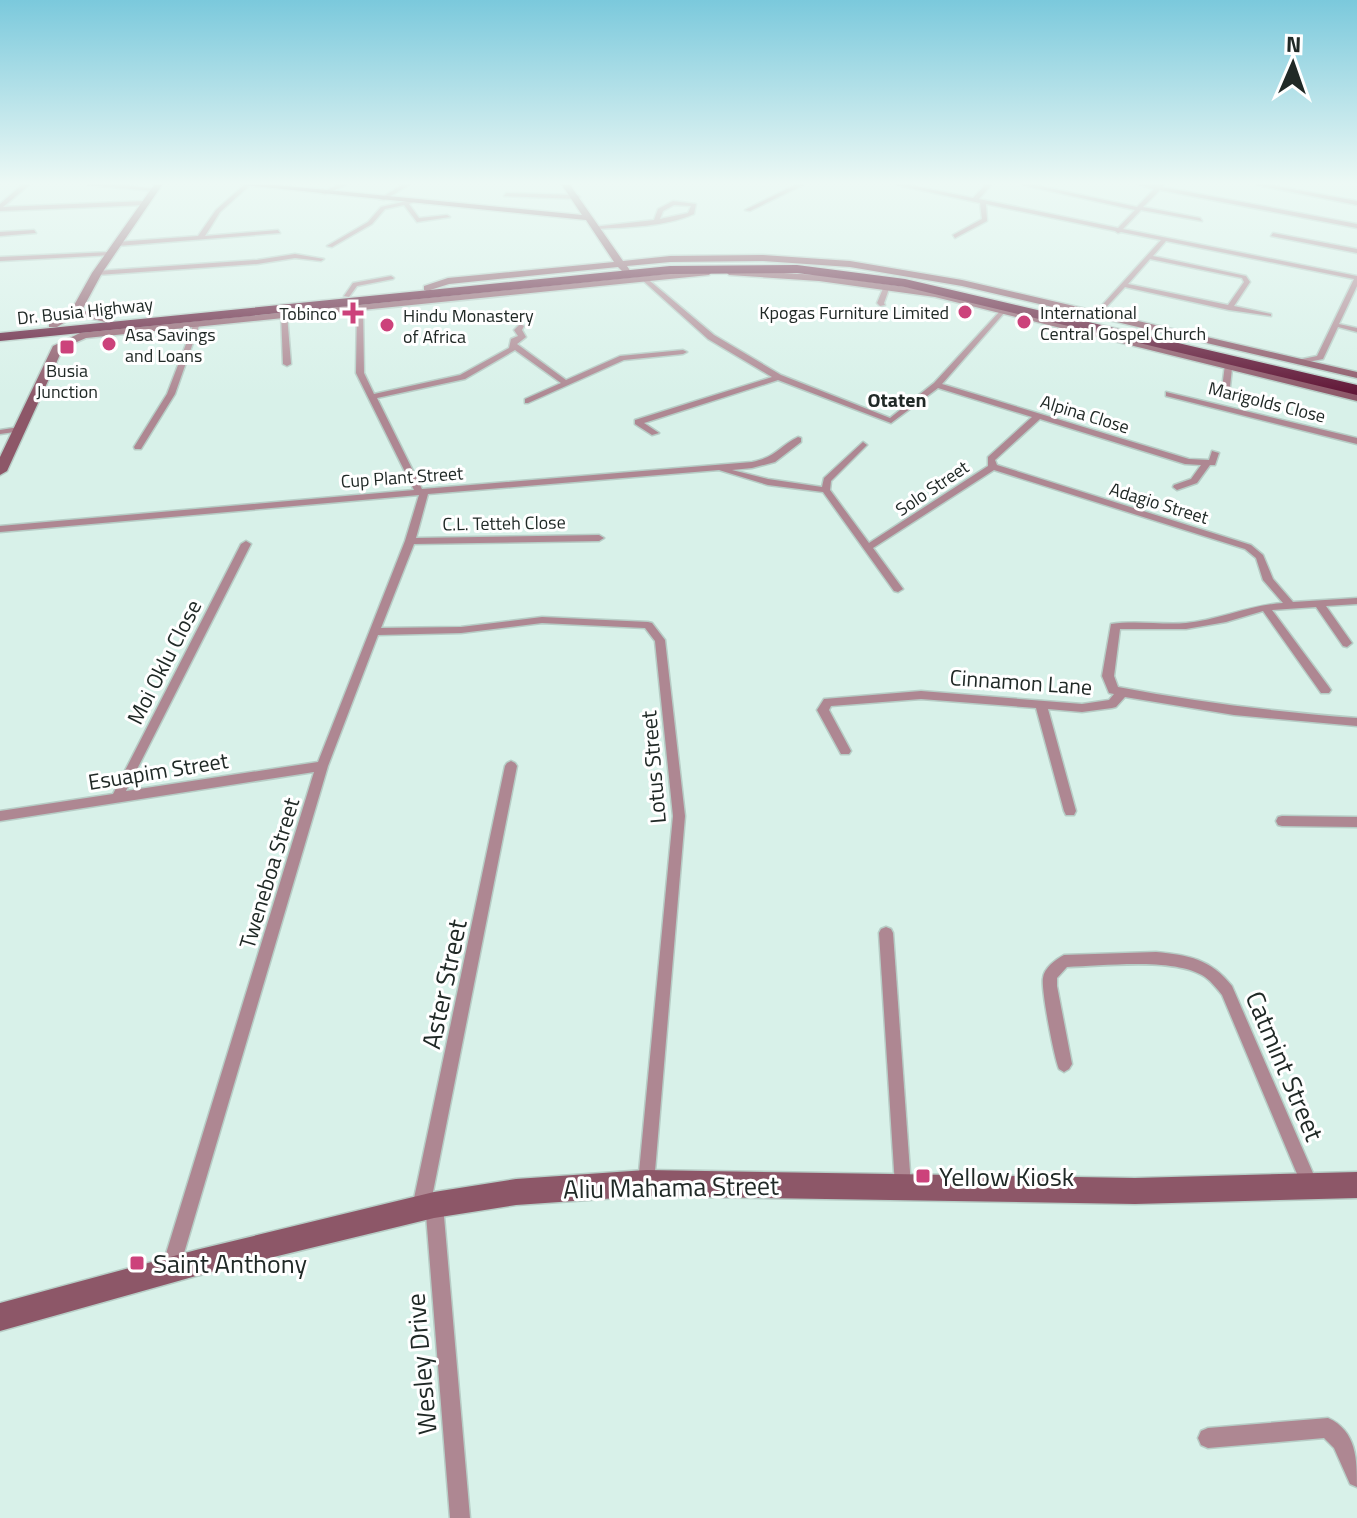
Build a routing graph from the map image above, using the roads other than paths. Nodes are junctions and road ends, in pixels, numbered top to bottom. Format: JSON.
{"nodes":[{"id":1,"x":70,"y":256,"type":"edge"},
{"id":2,"x":109,"y":256,"type":"edge"},
{"id":3,"x":617,"y":256,"type":"edge"},
{"id":4,"x":1242,"y":256,"type":"edge"},
{"id":5,"x":1148,"y":257,"type":"joint"},
{"id":6,"x":0,"y":259,"type":"edge"},
{"id":7,"x":321,"y":259,"type":"dead end"},
{"id":8,"x":626,"y":268,"type":"junction"},
{"id":9,"x":97,"y":273,"type":"junction"},
{"id":10,"x":886,"y":276,"type":"junction"},
{"id":11,"x":391,"y":278,"type":"dead end"},
{"id":12,"x":1357,"y":279,"type":"edge"},
{"id":13,"x":1123,"y":285,"type":"junction"},
{"id":14,"x":1352,"y":299,"type":"edge"},
{"id":15,"x":350,"y":303,"type":"junction"},
{"id":16,"x":380,"y":304,"type":"joint"},
{"id":17,"x":882,"y":305,"type":"dead end"},
{"id":18,"x":1229,"y":308,"type":"junction"},
{"id":19,"x":76,"y":311,"type":"junction"},
{"id":20,"x":1003,"y":311,"type":"junction"},
{"id":21,"x":284,"y":314,"type":"junction"},
{"id":22,"x":1097,"y":314,"type":"junction"},
{"id":23,"x":1269,"y":315,"type":"dead end"},
{"id":24,"x":1040,"y":317,"type":"junction"},
{"id":25,"x":101,"y":320,"type":"junction"},
{"id":26,"x":197,"y":323,"type":"junction"},
{"id":27,"x":53,"y":325,"type":"junction"},
{"id":28,"x":1336,"y":325,"type":"junction"},
{"id":29,"x":520,"y":326,"type":"dead end"},
{"id":30,"x":1357,"y":330,"type":"edge"},
{"id":31,"x":4,"y":334,"type":"edge"},
{"id":32,"x":513,"y":345,"type":"junction"},
{"id":33,"x":58,"y":346,"type":"junction"},
{"id":34,"x":683,"y":352,"type":"dead end"},
{"id":35,"x":1320,"y":357,"type":"junction"},
{"id":36,"x":1229,"y":362,"type":"junction"},
{"id":37,"x":1301,"y":362,"type":"junction"},
{"id":38,"x":287,"y":364,"type":"dead end"},
{"id":39,"x":1331,"y":369,"type":"junction"},
{"id":40,"x":778,"y":377,"type":"junction"},
{"id":41,"x":568,"y":383,"type":"junction"},
{"id":42,"x":937,"y":385,"type":"junction"},
{"id":43,"x":1354,"y":385,"type":"edge"},
{"id":44,"x":1169,"y":394,"type":"dead end"},
{"id":45,"x":1225,"y":396,"type":"dead end"},
{"id":46,"x":371,"y":397,"type":"junction"},
{"id":47,"x":528,"y":401,"type":"dead end"},
{"id":48,"x":1037,"y":417,"type":"junction"},
{"id":49,"x":19,"y":429,"type":"junction"},
{"id":50,"x":0,"y":432,"type":"edge"},
{"id":51,"x":655,"y":433,"type":"dead end"},
{"id":52,"x":798,"y":440,"type":"dead end"},
{"id":53,"x":1357,"y":441,"type":"edge"},
{"id":54,"x":863,"y":445,"type":"dead end"},
{"id":55,"x":138,"y":447,"type":"dead end"},
{"id":56,"x":1215,"y":453,"type":"dead end"},
{"id":57,"x":1206,"y":465,"type":"junction"},
{"id":58,"x":993,"y":467,"type":"junction"},
{"id":59,"x":723,"y":470,"type":"junction"},
{"id":60,"x":0,"y":471,"type":"edge"},
{"id":61,"x":1177,"y":487,"type":"dead end"},
{"id":62,"x":826,"y":490,"type":"junction"},
{"id":63,"x":422,"y":491,"type":"junction"},
{"id":64,"x":0,"y":529,"type":"edge"},
{"id":65,"x":599,"y":538,"type":"dead end"},
{"id":66,"x":410,"y":541,"type":"junction"},
{"id":67,"x":246,"y":544,"type":"dead end"},
{"id":68,"x":869,"y":547,"type":"junction"},
{"id":69,"x":898,"y":589,"type":"dead end"},
{"id":70,"x":1357,"y":601,"type":"edge"},
{"id":71,"x":1289,"y":603,"type":"junction"},
{"id":72,"x":1319,"y":604,"type":"junction"},
{"id":73,"x":1265,"y":607,"type":"junction"},
{"id":74,"x":375,"y":632,"type":"junction"},
{"id":75,"x":1347,"y":643,"type":"dead end"},
{"id":76,"x":1325,"y":690,"type":"dead end"},
{"id":77,"x":1123,"y":692,"type":"junction"},
{"id":78,"x":1041,"y":704,"type":"junction"},
{"id":79,"x":1357,"y":722,"type":"edge"},
{"id":80,"x":845,"y":751,"type":"dead end"},
{"id":81,"x":322,"y":766,"type":"junction"},
{"id":82,"x":511,"y":766,"type":"dead end"},
{"id":83,"x":117,"y":798,"type":"junction"},
{"id":84,"x":1070,"y":811,"type":"dead end"},
{"id":85,"x":0,"y":816,"type":"edge"},
{"id":86,"x":1282,"y":821,"type":"dead end"},
{"id":87,"x":1357,"y":822,"type":"edge"},
{"id":88,"x":886,"y":933,"type":"dead end"},
{"id":89,"x":1064,"y":1064,"type":"dead end"},
{"id":90,"x":646,"y":1183,"type":"junction"},
{"id":91,"x":1357,"y":1185,"type":"edge"},
{"id":92,"x":903,"y":1186,"type":"junction"},
{"id":93,"x":1311,"y":1187,"type":"junction"},
{"id":94,"x":427,"y":1208,"type":"junction"},
{"id":95,"x":169,"y":1273,"type":"junction"},
{"id":96,"x":0,"y":1317,"type":"edge"},
{"id":97,"x":1208,"y":1438,"type":"dead end"},
{"id":98,"x":1357,"y":1477,"type":"edge"},
{"id":99,"x":460,"y":1518,"type":"edge"}],
"edges":[{"from":1,"to":6,"type":"street"},
{"from":2,"to":9,"type":"street"},
{"from":3,"to":8,"type":"street"},
{"from":4,"to":12,"type":"street"},
{"from":5,"to":13,"type":"street"},
{"from":5,"to":18,"type":"street"},
{"from":7,"to":9,"type":"street"},
{"from":8,"to":10,"type":"street","name":"Dr. Busia Highway"},
{"from":8,"to":10,"type":"highway","name":"Dr. Busia Highway"},
{"from":8,"to":10,"type":"street","name":"Dr. Busia Highway"},
{"from":8,"to":15,"type":"highway","name":"Dr. Busia Highway"},
{"from":8,"to":15,"type":"highway","name":"Dr. Busia Highway"},
{"from":8,"to":16,"type":"street","name":"Dr. Busia Highway"},
{"from":8,"to":24,"type":"highway","name":"Dr. Busia Highway"},
{"from":8,"to":40,"type":"street"},
{"from":9,"to":19,"type":"street"},
{"from":10,"to":17,"type":"street"},
{"from":10,"to":20,"type":"street","name":"Dr. Busia Highway"},
{"from":10,"to":22,"type":"street","name":"Dr. Busia Highway"},
{"from":10,"to":43,"type":"highway","name":"Dr. Busia Highway"},
{"from":11,"to":15,"type":"street"},
{"from":12,"to":14,"type":"street"},
{"from":13,"to":18,"type":"street"},
{"from":13,"to":22,"type":"street"},
{"from":14,"to":28,"type":"street"},
{"from":15,"to":16,"type":"highway"},
{"from":15,"to":21,"type":"street"},
{"from":15,"to":25,"type":"highway","name":"Dr. Busia Highway"},
{"from":15,"to":31,"type":"highway","name":"Dr. Busia Highway"},
{"from":15,"to":46,"type":"street"},
{"from":18,"to":23,"type":"street"},
{"from":19,"to":25,"type":"street"},
{"from":19,"to":27,"type":"street"},
{"from":20,"to":24,"type":"street","name":"Dr. Busia Highway"},
{"from":20,"to":42,"type":"street"},
{"from":21,"to":26,"type":"street"},
{"from":21,"to":38,"type":"street"},
{"from":22,"to":37,"type":"street","name":"Dr. Busia Highway"},
{"from":24,"to":36,"type":"highway","name":"Dr. Busia Highway"},
{"from":25,"to":27,"type":"highway","name":"Dr. Busia Highway"},
{"from":26,"to":33,"type":"street"},
{"from":26,"to":55,"type":"street"},
{"from":27,"to":31,"type":"highway","name":"Dr. Busia Highway"},
{"from":28,"to":30,"type":"street"},
{"from":28,"to":35,"type":"street"},
{"from":29,"to":32,"type":"street"},
{"from":31,"to":33,"type":"highway"},
{"from":32,"to":41,"type":"street"},
{"from":32,"to":46,"type":"street"},
{"from":33,"to":49,"type":"street"},
{"from":34,"to":41,"type":"street"},
{"from":35,"to":37,"type":"street"},
{"from":35,"to":39,"type":"street"},
{"from":36,"to":43,"type":"highway","name":"Dr. Busia Highway"},
{"from":36,"to":45,"type":"street"},
{"from":37,"to":39,"type":"street","name":"Dr. Busia Highway"},
{"from":39,"to":43,"type":"street","name":"Dr. Busia Highway"},
{"from":40,"to":42,"type":"street"},
{"from":40,"to":51,"type":"street"},
{"from":41,"to":47,"type":"street"},
{"from":42,"to":48,"type":"street","name":"Alpina Close"},
{"from":44,"to":53,"type":"street","name":"Marigolds Close"},
{"from":46,"to":63,"type":"street"},
{"from":48,"to":57,"type":"street","name":"Alpina Close"},
{"from":48,"to":58,"type":"street","name":"Solo Street"},
{"from":49,"to":50,"type":"street"},
{"from":49,"to":60,"type":"street"},
{"from":52,"to":59,"type":"street","name":"Cup Plant Street"},
{"from":54,"to":62,"type":"street"},
{"from":56,"to":57,"type":"street"},
{"from":57,"to":61,"type":"street"},
{"from":58,"to":68,"type":"street","name":"Solo Street"},
{"from":58,"to":71,"type":"street","name":"Adagio Street"},
{"from":59,"to":62,"type":"street"},
{"from":59,"to":63,"type":"street","name":"Cup Plant Street"},
{"from":62,"to":68,"type":"street"},
{"from":63,"to":64,"type":"street","name":"Cup Plant Street"},
{"from":63,"to":66,"type":"street","name":"Tweneboa Street"},
{"from":65,"to":66,"type":"street","name":"C.L. Tetteh Close"},
{"from":66,"to":74,"type":"street","name":"Tweneboa Street"},
{"from":67,"to":83,"type":"street","name":"Moi Oklu Close"},
{"from":68,"to":69,"type":"street"},
{"from":70,"to":72,"type":"street"},
{"from":71,"to":72,"type":"street"},
{"from":71,"to":73,"type":"street"},
{"from":72,"to":75,"type":"street"},
{"from":73,"to":76,"type":"street"},
{"from":73,"to":77,"type":"street"},
{"from":74,"to":81,"type":"street","name":"Tweneboa Street"},
{"from":74,"to":90,"type":"street","name":"Lotus Street"},
{"from":77,"to":78,"type":"street","name":"Cinnamon Lane"},
{"from":77,"to":79,"type":"street","name":"Cinnamon Lane"},
{"from":78,"to":80,"type":"street","name":"Cinnamon Lane"},
{"from":78,"to":84,"type":"street"},
{"from":81,"to":83,"type":"street","name":"Esuapim Street"},
{"from":81,"to":95,"type":"street","name":"Tweneboa Street"},
{"from":82,"to":94,"type":"street","name":"Aster Street"},
{"from":83,"to":85,"type":"street","name":"Esuapim Street"},
{"from":86,"to":87,"type":"street"},
{"from":88,"to":92,"type":"street"},
{"from":89,"to":93,"type":"street","name":"Catmint Street"},
{"from":90,"to":92,"type":"street","name":"Aliu Mahama Street"},
{"from":90,"to":94,"type":"street","name":"Aliu Mahama Street"},
{"from":91,"to":93,"type":"street","name":"Aliu Mahama Street"},
{"from":92,"to":93,"type":"street","name":"Aliu Mahama Street"},
{"from":94,"to":95,"type":"street","name":"Aliu Mahama Street"},
{"from":94,"to":99,"type":"street","name":"Wesley Drive"},
{"from":95,"to":96,"type":"street","name":"Aliu Mahama Street"},
{"from":97,"to":98,"type":"street"}]}
